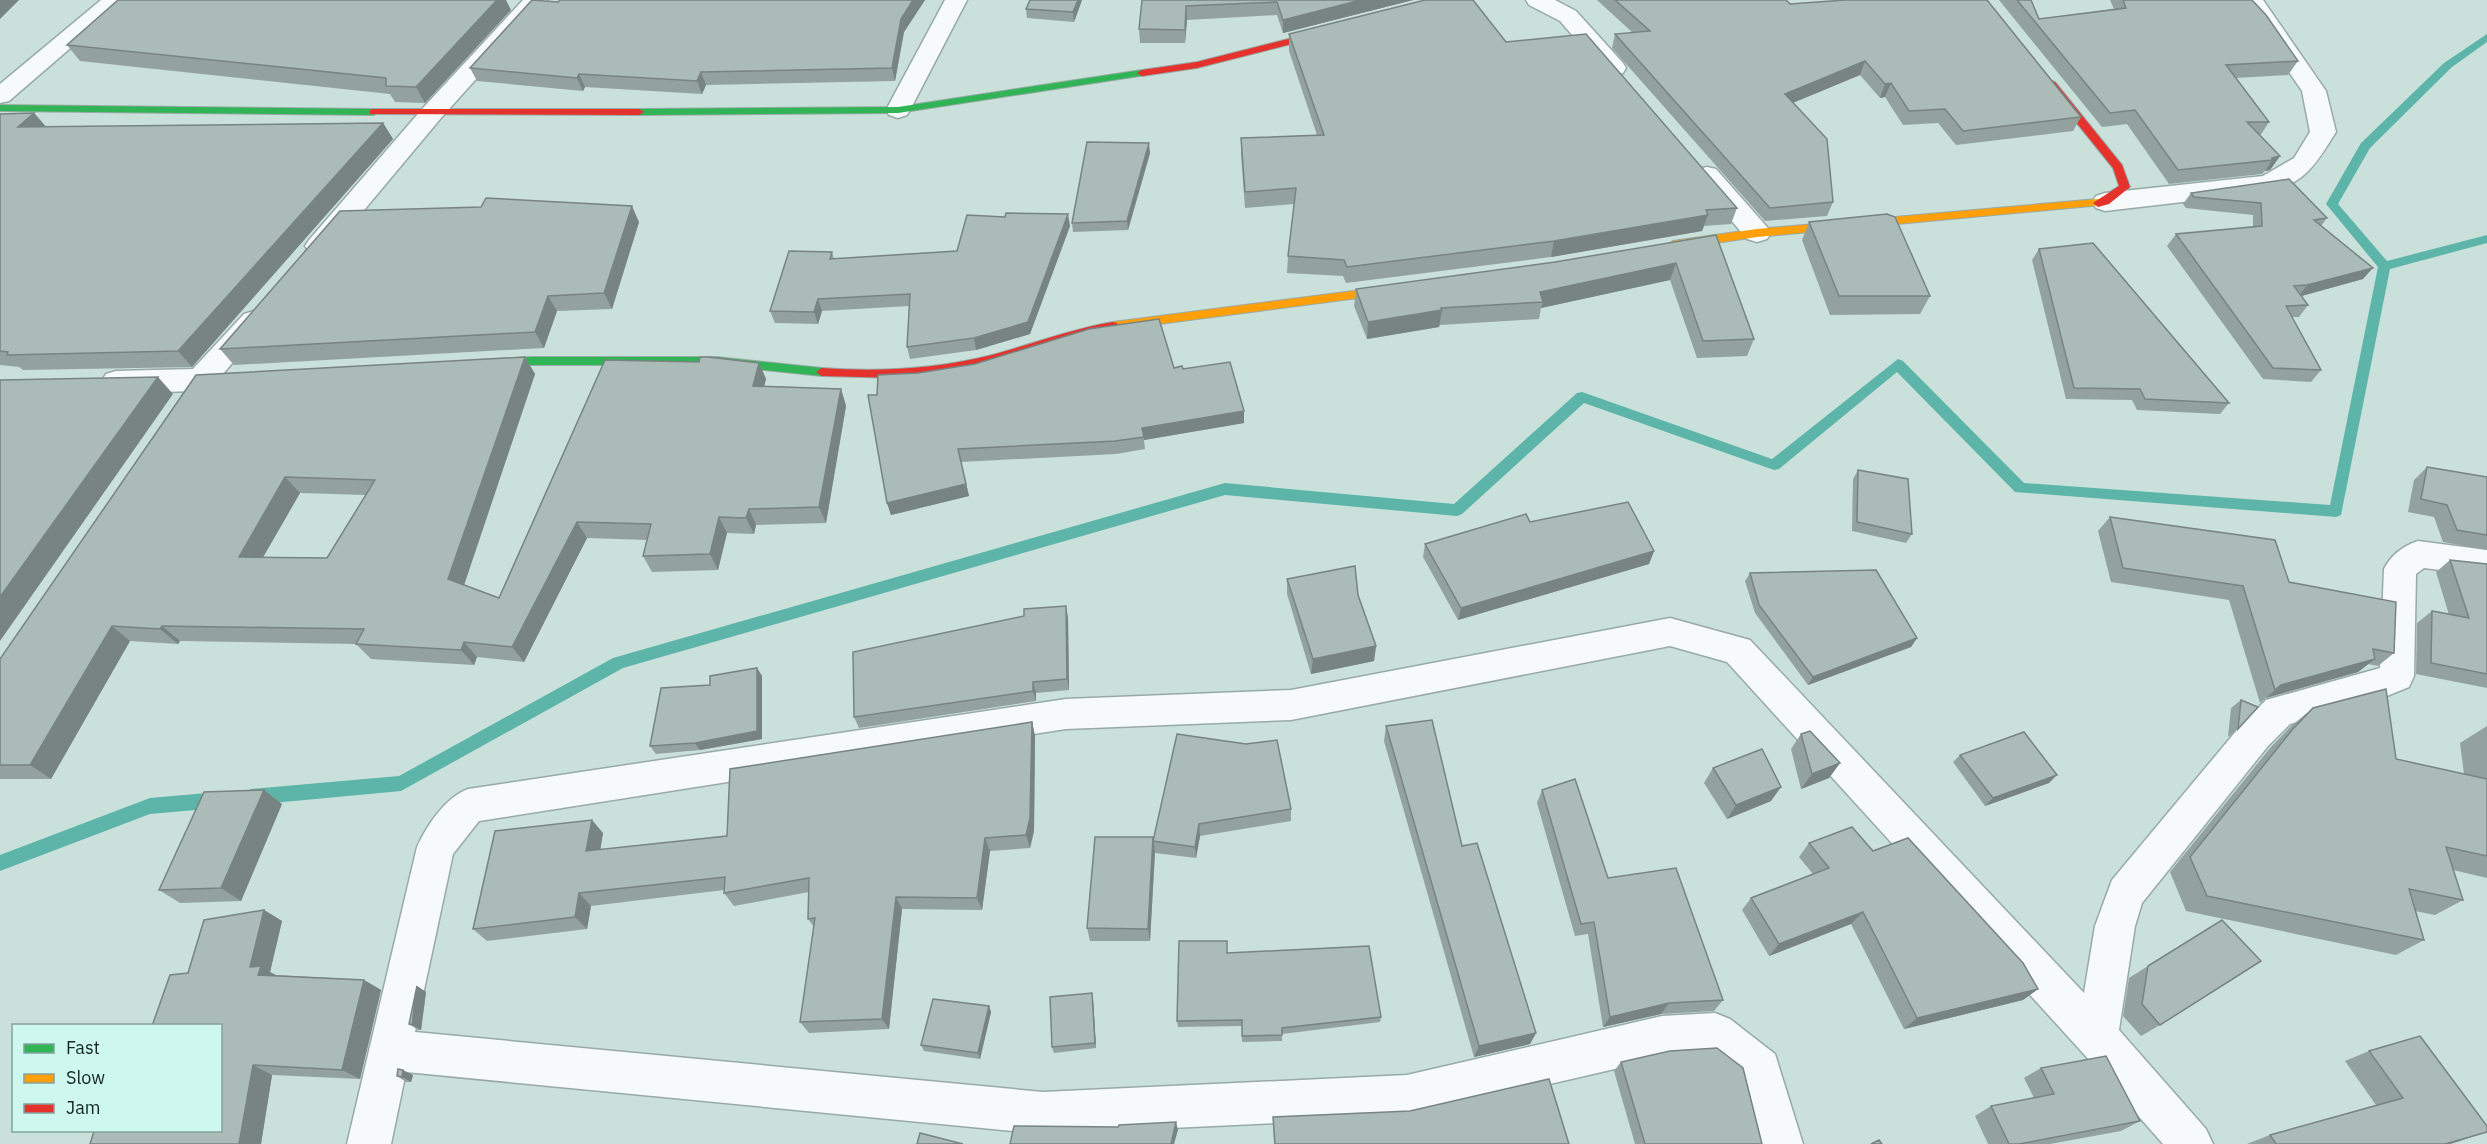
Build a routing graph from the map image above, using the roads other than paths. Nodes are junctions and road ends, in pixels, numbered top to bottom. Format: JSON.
{"nodes":[{"id":1,"x":115,"y":0,"type":"edge"},
{"id":2,"x":536,"y":0,"type":"edge"},
{"id":3,"x":956,"y":0,"type":"edge"},
{"id":4,"x":1538,"y":0,"type":"edge"},
{"id":5,"x":2251,"y":0,"type":"edge"},
{"id":6,"x":1347,"y":27,"type":"edge"},
{"id":7,"x":2043,"y":74,"type":"edge"},
{"id":8,"x":1631,"y":88,"type":"edge"},
{"id":9,"x":0,"y":96,"type":"edge"},
{"id":10,"x":0,"y":108,"type":"edge"},
{"id":11,"x":898,"y":110,"type":"junction"},
{"id":12,"x":432,"y":113,"type":"junction"},
{"id":13,"x":1694,"y":160,"type":"edge"},
{"id":14,"x":2105,"y":202,"type":"junction"},
{"id":15,"x":1757,"y":232,"type":"junction"},
{"id":16,"x":1662,"y":248,"type":"edge"},
{"id":17,"x":302,"y":266,"type":"edge"},
{"id":18,"x":1420,"y":286,"type":"edge"},
{"id":19,"x":271,"y":301,"type":"edge"},
{"id":20,"x":472,"y":364,"type":"edge"},
{"id":21,"x":86,"y":382,"type":"edge"},
{"id":22,"x":2487,"y":563,"type":"edge"},
{"id":23,"x":2097,"y":1037,"type":"junction"},
{"id":24,"x":391,"y":1050,"type":"junction"},
{"id":25,"x":369,"y":1144,"type":"edge"},
{"id":26,"x":1781,"y":1144,"type":"edge"},
{"id":27,"x":2192,"y":1144,"type":"edge"}],
"edges":[{"from":1,"to":9,"type":"street"},
{"from":2,"to":12,"type":"street"},
{"from":3,"to":11,"type":"street"},
{"from":4,"to":8,"type":"street"},
{"from":5,"to":14,"type":"street"},
{"from":6,"to":11,"type":"street"},
{"from":7,"to":14,"type":"street"},
{"from":10,"to":12,"type":"street"},
{"from":11,"to":12,"type":"street"},
{"from":12,"to":17,"type":"street"},
{"from":13,"to":15,"type":"street"},
{"from":14,"to":15,"type":"street"},
{"from":15,"to":16,"type":"street"},
{"from":18,"to":20,"type":"street"},
{"from":19,"to":21,"type":"street"},
{"from":22,"to":23,"type":"street"},
{"from":23,"to":24,"type":"street"},
{"from":23,"to":27,"type":"street"},
{"from":24,"to":25,"type":"street"},
{"from":24,"to":26,"type":"street"}]}
